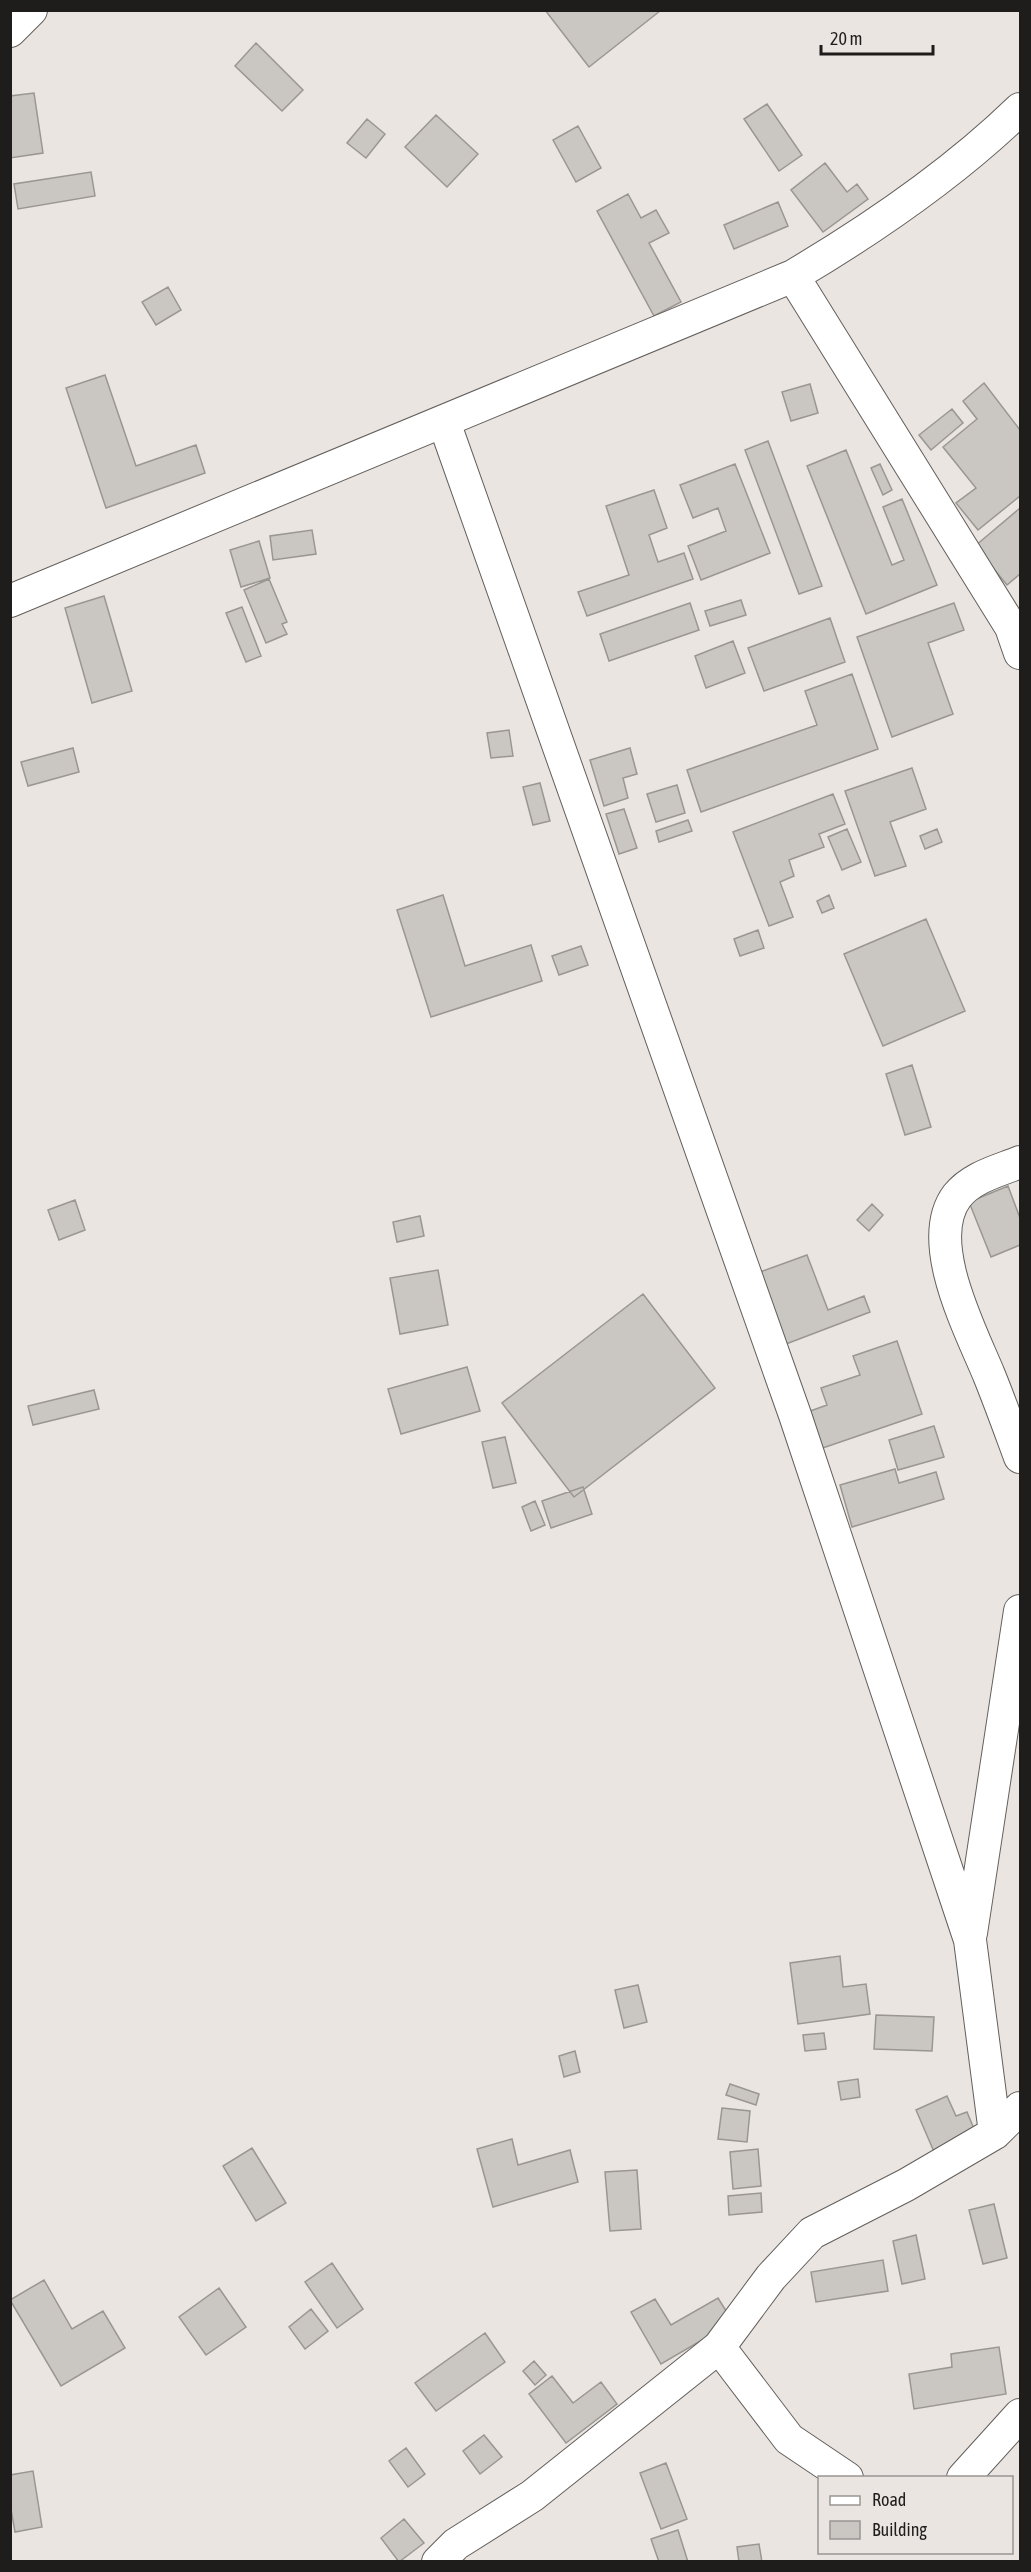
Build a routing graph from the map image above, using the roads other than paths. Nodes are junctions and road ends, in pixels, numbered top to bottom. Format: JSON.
{"nodes":[{"id":1,"x":31,"y":10,"type":"edge"},
{"id":2,"x":10,"y":31,"type":"edge"},
{"id":3,"x":1020,"y":109,"type":"edge"},
{"id":4,"x":793,"y":276,"type":"junction"},
{"id":5,"x":444,"y":422,"type":"junction"},
{"id":6,"x":10,"y":602,"type":"edge"},
{"id":7,"x":1020,"y":653,"type":"edge"},
{"id":8,"x":1020,"y":1162,"type":"edge"},
{"id":9,"x":1020,"y":1457,"type":"edge"},
{"id":10,"x":1020,"y":1611,"type":"edge"},
{"id":11,"x":970,"y":1940,"type":"junction"},
{"id":12,"x":1020,"y":2108,"type":"edge"},
{"id":13,"x":995,"y":2133,"type":"junction"},
{"id":14,"x":719,"y":2347,"type":"junction"},
{"id":15,"x":1020,"y":2415,"type":"edge"},
{"id":16,"x":844,"y":2476,"type":"edge"},
{"id":17,"x":965,"y":2476,"type":"edge"},
{"id":18,"x":438,"y":2562,"type":"edge"}],
"edges":[{"from":1,"to":2,"type":"street"},
{"from":3,"to":4,"type":"street"},
{"from":4,"to":5,"type":"street"},
{"from":4,"to":7,"type":"street"},
{"from":5,"to":6,"type":"street"},
{"from":5,"to":11,"type":"street"},
{"from":8,"to":9,"type":"street"},
{"from":10,"to":11,"type":"street"},
{"from":11,"to":13,"type":"street"},
{"from":12,"to":13,"type":"street"},
{"from":13,"to":14,"type":"street"},
{"from":14,"to":16,"type":"street"},
{"from":14,"to":18,"type":"street"},
{"from":15,"to":17,"type":"street"}]}
